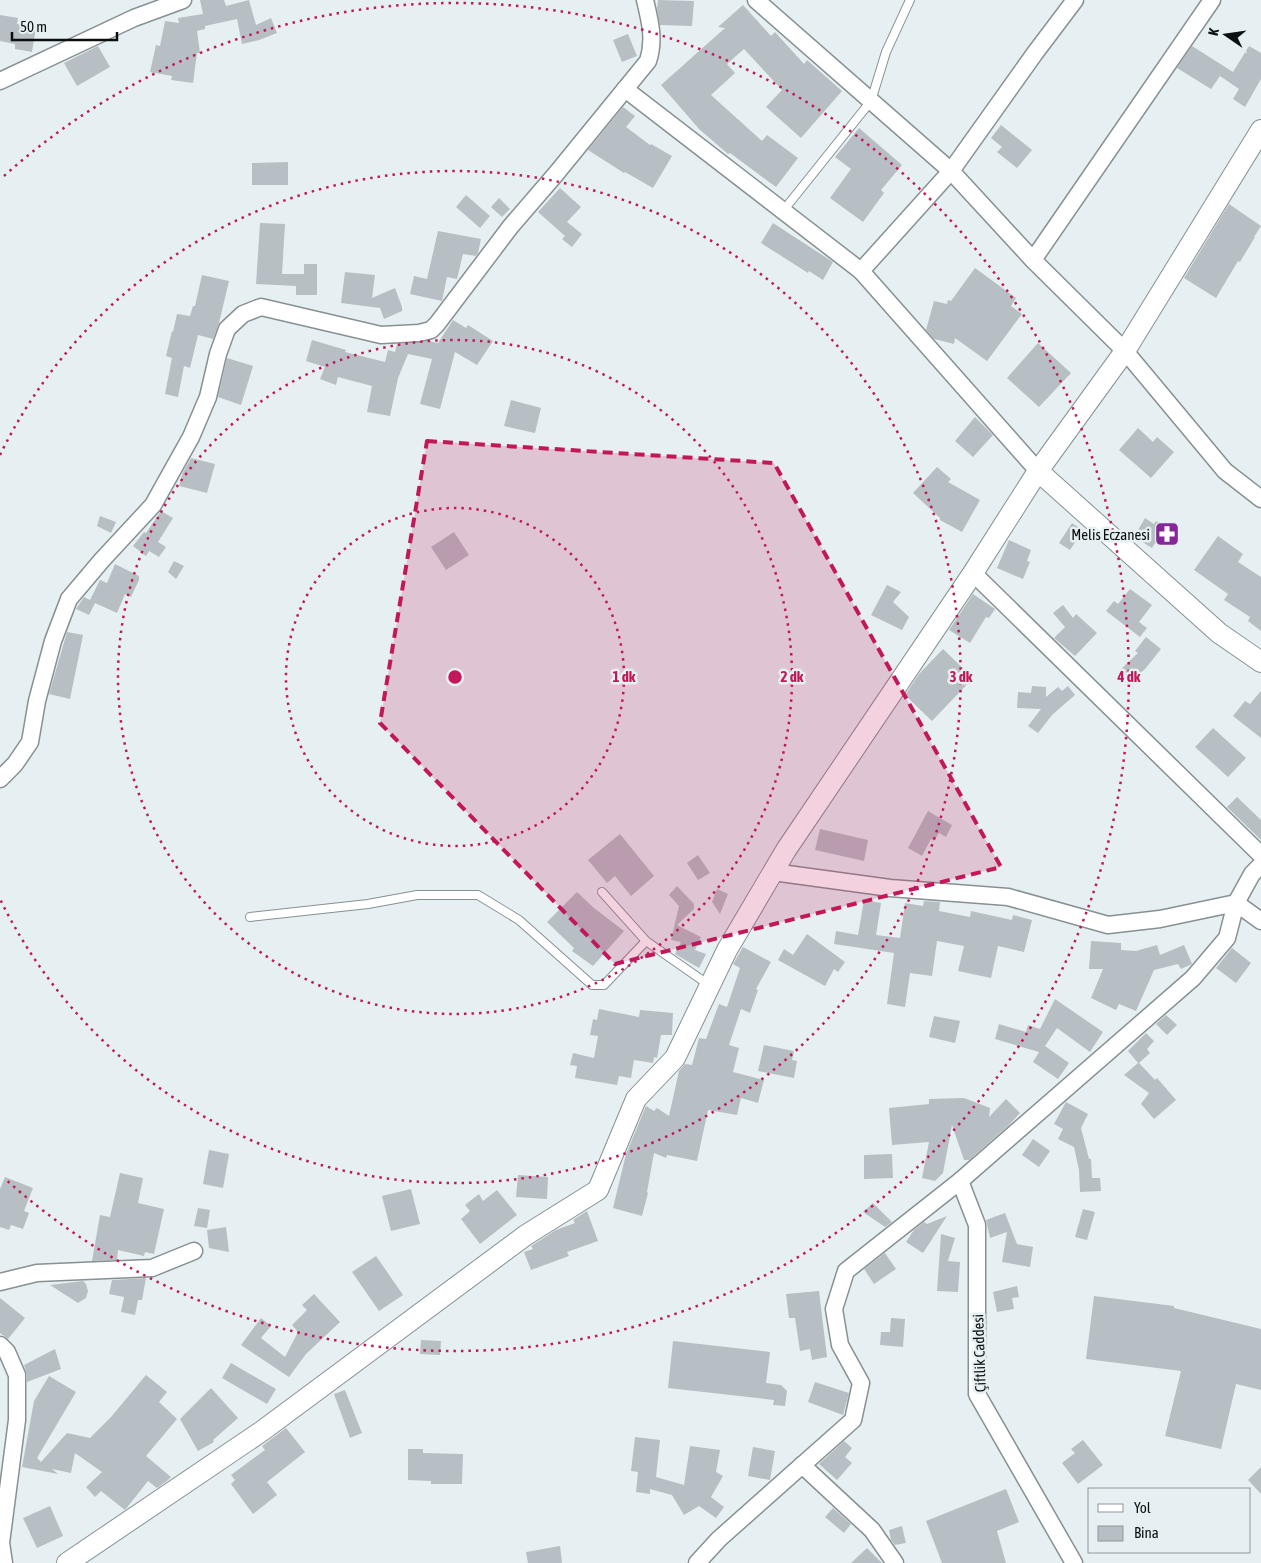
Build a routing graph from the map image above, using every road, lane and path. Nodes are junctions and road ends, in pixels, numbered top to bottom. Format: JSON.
{"nodes":[{"id":1,"x":183,"y":0,"type":"edge"},
{"id":2,"x":646,"y":0,"type":"edge"},
{"id":3,"x":756,"y":0,"type":"edge"},
{"id":4,"x":910,"y":0,"type":"edge"},
{"id":5,"x":1075,"y":0,"type":"edge"},
{"id":6,"x":1212,"y":0,"type":"edge"},
{"id":7,"x":0,"y":81,"type":"edge"},
{"id":8,"x":625,"y":89,"type":"junction"},
{"id":9,"x":871,"y":102,"type":"junction"},
{"id":10,"x":1261,"y":130,"type":"edge"},
{"id":11,"x":950,"y":171,"type":"junction"},
{"id":12,"x":783,"y":211,"type":"junction"},
{"id":13,"x":1033,"y":260,"type":"junction"},
{"id":14,"x":861,"y":271,"type":"junction"},
{"id":15,"x":1125,"y":351,"type":"junction"},
{"id":16,"x":1038,"y":472,"type":"junction"},
{"id":17,"x":1261,"y":499,"type":"edge"},
{"id":18,"x":973,"y":573,"type":"junction"},
{"id":19,"x":1261,"y":662,"type":"edge"},
{"id":20,"x":0,"y":779,"type":"edge"},
{"id":21,"x":1261,"y":855,"type":"edge"},
{"id":22,"x":1261,"y":865,"type":"edge"},
{"id":23,"x":774,"y":872,"type":"junction"},
{"id":24,"x":602,"y":892,"type":"dead end"},
{"id":25,"x":1236,"y":904,"type":"junction"},
{"id":26,"x":250,"y":916,"type":"dead end"},
{"id":27,"x":1261,"y":921,"type":"edge"},
{"id":28,"x":646,"y":941,"type":"junction"},
{"id":29,"x":710,"y":986,"type":"junction"},
{"id":30,"x":960,"y":1181,"type":"junction"},
{"id":31,"x":194,"y":1251,"type":"dead end"},
{"id":32,"x":0,"y":1282,"type":"edge"},
{"id":33,"x":0,"y":1345,"type":"edge"},
{"id":34,"x":802,"y":1465,"type":"junction"},
{"id":35,"x":4,"y":1563,"type":"edge"},
{"id":36,"x":67,"y":1563,"type":"edge"},
{"id":37,"x":697,"y":1563,"type":"edge"},
{"id":38,"x":895,"y":1563,"type":"edge"},
{"id":39,"x":1074,"y":1563,"type":"edge"}],
"edges":[{"from":1,"to":7,"type":"street"},
{"from":2,"to":8,"type":"street"},
{"from":3,"to":9,"type":"street"},
{"from":4,"to":9,"type":"lane"},
{"from":5,"to":11,"type":"street"},
{"from":6,"to":13,"type":"street"},
{"from":8,"to":12,"type":"street"},
{"from":8,"to":20,"type":"street"},
{"from":9,"to":11,"type":"street"},
{"from":9,"to":12,"type":"lane"},
{"from":10,"to":15,"type":"street"},
{"from":11,"to":13,"type":"street"},
{"from":11,"to":14,"type":"street"},
{"from":12,"to":14,"type":"street"},
{"from":13,"to":15,"type":"street"},
{"from":14,"to":16,"type":"street"},
{"from":15,"to":16,"type":"street"},
{"from":15,"to":17,"type":"street"},
{"from":16,"to":18,"type":"street"},
{"from":16,"to":19,"type":"street"},
{"from":18,"to":21,"type":"street"},
{"from":18,"to":23,"type":"street"},
{"from":22,"to":25,"type":"street"},
{"from":23,"to":25,"type":"street"},
{"from":23,"to":29,"type":"street"},
{"from":24,"to":28,"type":"lane"},
{"from":25,"to":27,"type":"street"},
{"from":25,"to":30,"type":"street"},
{"from":26,"to":28,"type":"lane"},
{"from":28,"to":29,"type":"lane"},
{"from":29,"to":36,"type":"street"},
{"from":30,"to":34,"type":"street"},
{"from":30,"to":39,"type":"street","name":"Çiftlik Caddesi"},
{"from":31,"to":32,"type":"street"},
{"from":33,"to":35,"type":"street"},
{"from":34,"to":37,"type":"street"},
{"from":34,"to":38,"type":"street"}]}
